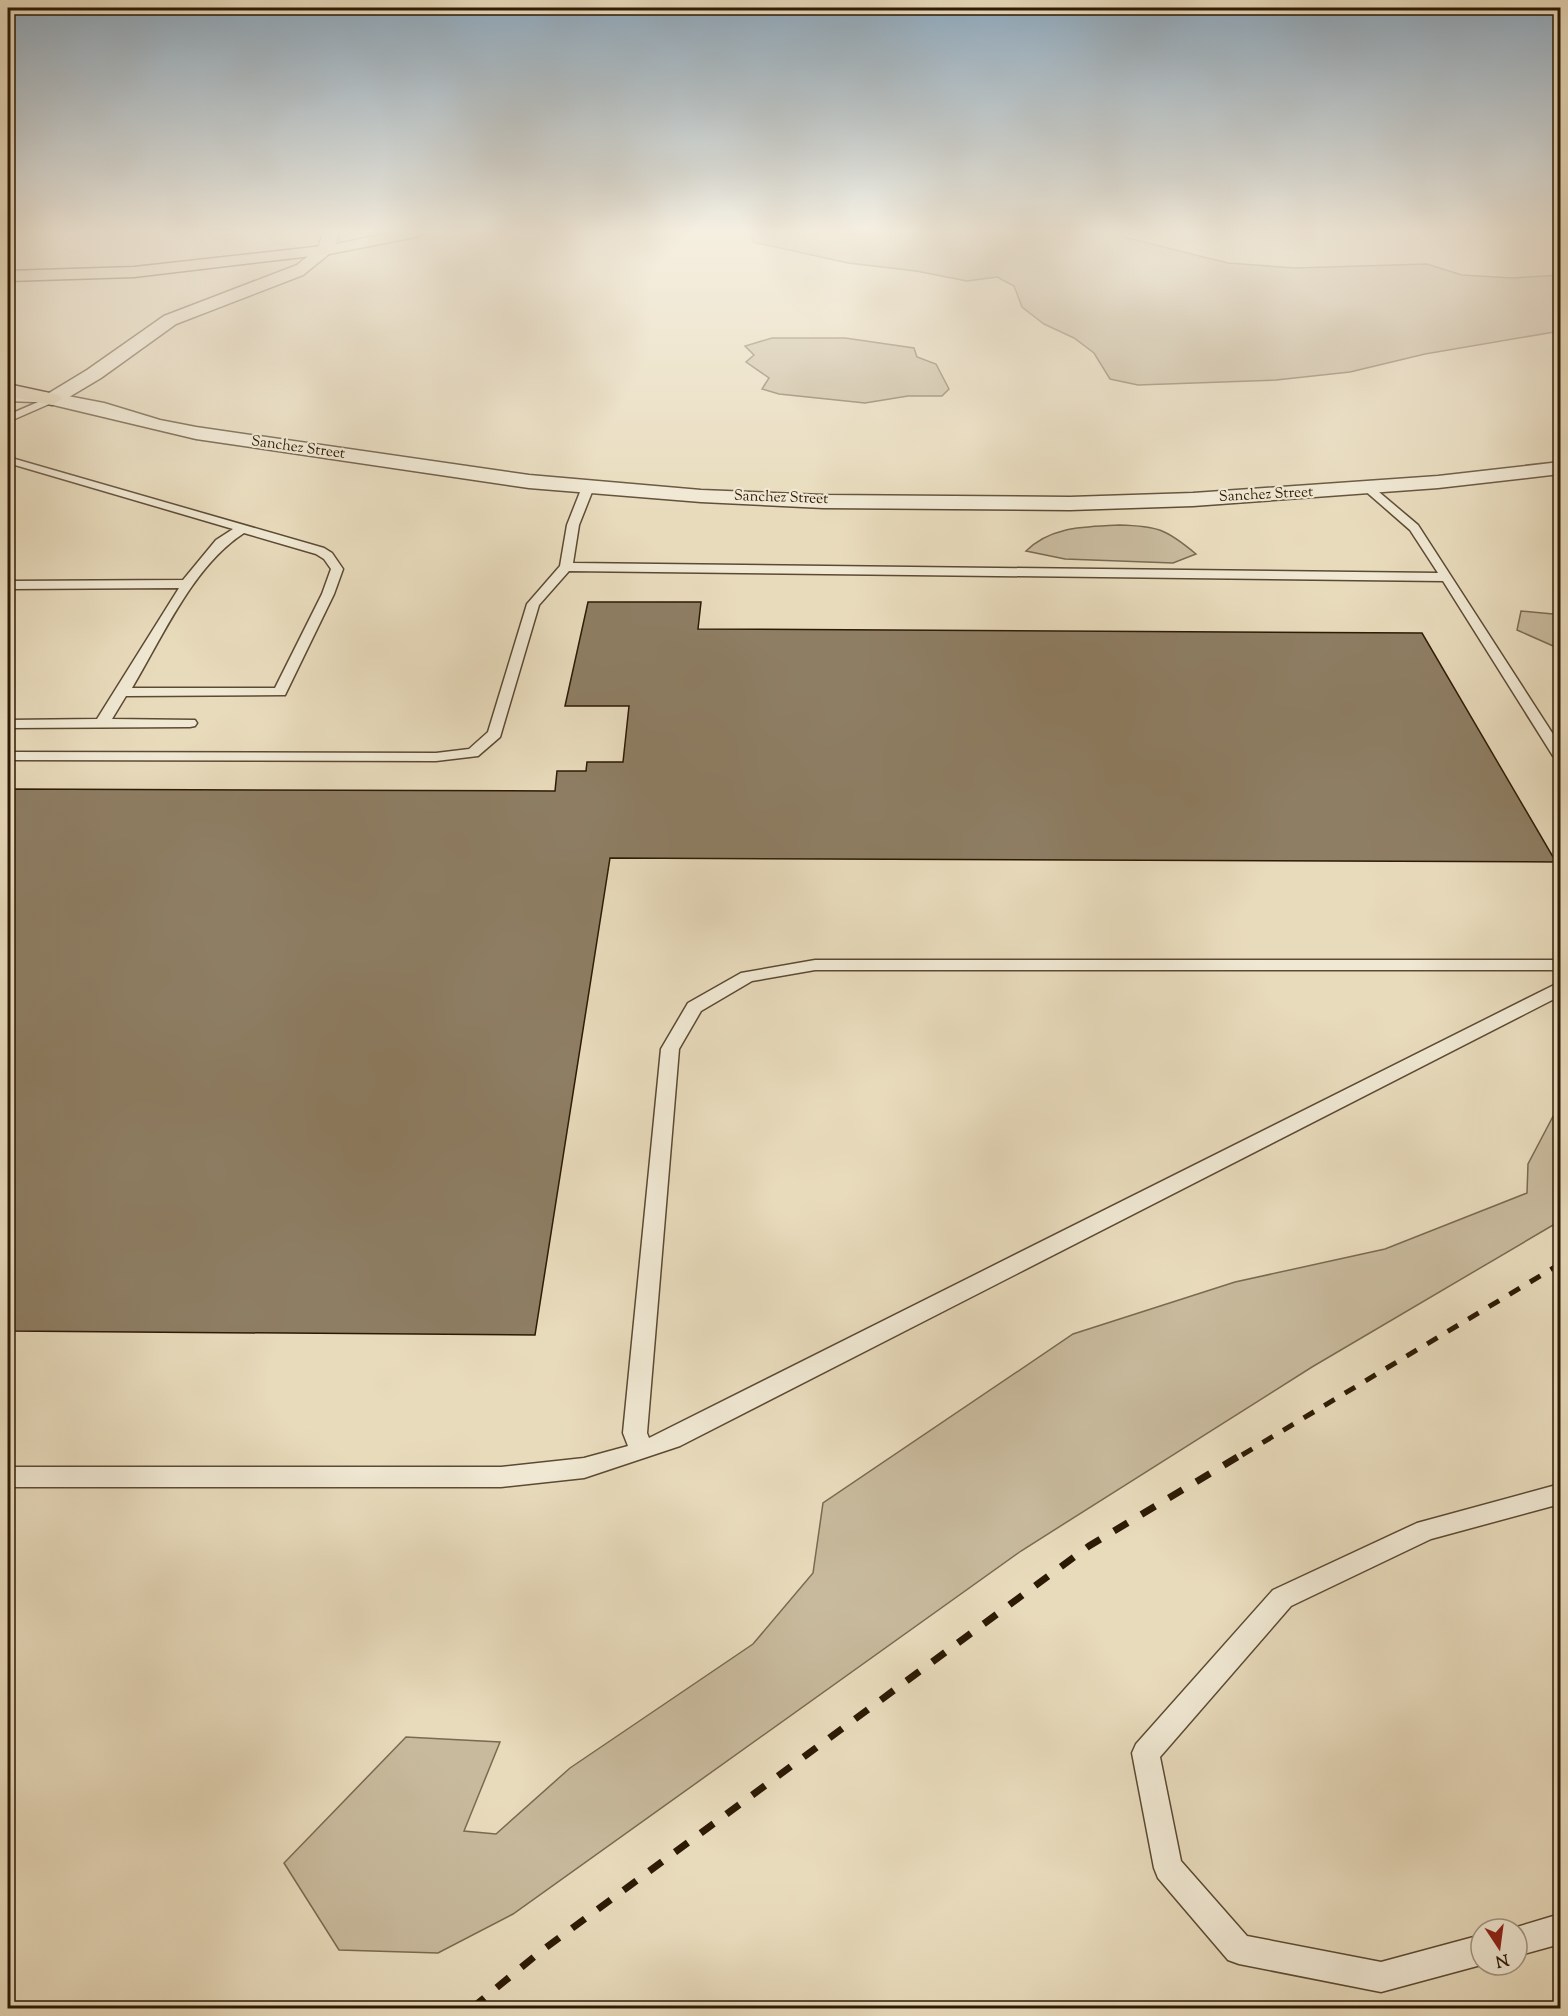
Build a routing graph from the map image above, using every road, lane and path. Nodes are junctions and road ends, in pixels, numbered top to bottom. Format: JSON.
{"nodes":[{"id":1,"x":162,"y":326,"type":"edge"},
{"id":2,"x":8,"y":390,"type":"edge"},
{"id":3,"x":8,"y":395,"type":"edge"},
{"id":4,"x":52,"y":399,"type":"junction"},
{"id":5,"x":8,"y":419,"type":"edge"},
{"id":6,"x":8,"y":460,"type":"edge"},
{"id":7,"x":1560,"y":468,"type":"edge"},
{"id":8,"x":588,"y":488,"type":"junction"},
{"id":9,"x":1369,"y":489,"type":"junction"},
{"id":10,"x":242,"y":529,"type":"junction"},
{"id":11,"x":566,"y":567,"type":"junction"},
{"id":12,"x":1447,"y":577,"type":"junction"},
{"id":13,"x":187,"y":584,"type":"junction"},
{"id":14,"x":8,"y":585,"type":"edge"},
{"id":15,"x":122,"y":692,"type":"junction"},
{"id":16,"x":102,"y":723,"type":"junction"},
{"id":17,"x":190,"y":723,"type":"dead end"},
{"id":18,"x":8,"y":724,"type":"edge"},
{"id":19,"x":8,"y":756,"type":"edge"},
{"id":20,"x":1560,"y":756,"type":"edge"},
{"id":21,"x":1560,"y":965,"type":"edge"},
{"id":22,"x":1560,"y":989,"type":"edge"},
{"id":23,"x":642,"y":1450,"type":"junction"},
{"id":24,"x":8,"y":1477,"type":"edge"},
{"id":25,"x":1560,"y":1494,"type":"edge"},
{"id":26,"x":1560,"y":1929,"type":"edge"},
{"id":27,"x":1529,"y":1938,"type":"edge"},
{"id":28,"x":1469,"y":1953,"type":"edge"}],
"edges":[{"from":1,"to":4,"type":"street"},
{"from":2,"to":4,"type":"highway"},
{"from":3,"to":4,"type":"street","name":"Sanchez Street"},
{"from":4,"to":5,"type":"lane"},
{"from":4,"to":8,"type":"street","name":"Sanchez Street"},
{"from":6,"to":10,"type":"lane"},
{"from":7,"to":9,"type":"street","name":"Sanchez Street"},
{"from":8,"to":9,"type":"street","name":"Sanchez Street"},
{"from":8,"to":11,"type":"lane"},
{"from":9,"to":12,"type":"lane"},
{"from":10,"to":13,"type":"lane"},
{"from":10,"to":15,"type":"lane"},
{"from":11,"to":12,"type":"lane"},
{"from":11,"to":19,"type":"lane"},
{"from":12,"to":20,"type":"lane"},
{"from":13,"to":14,"type":"lane"},
{"from":13,"to":15,"type":"lane"},
{"from":15,"to":16,"type":"lane"},
{"from":16,"to":17,"type":"lane"},
{"from":16,"to":18,"type":"lane"},
{"from":21,"to":23,"type":"lane"},
{"from":22,"to":23,"type":"lane"},
{"from":23,"to":24,"type":"lane"},
{"from":25,"to":28,"type":"lane"},
{"from":26,"to":27,"type":"lane"}]}
